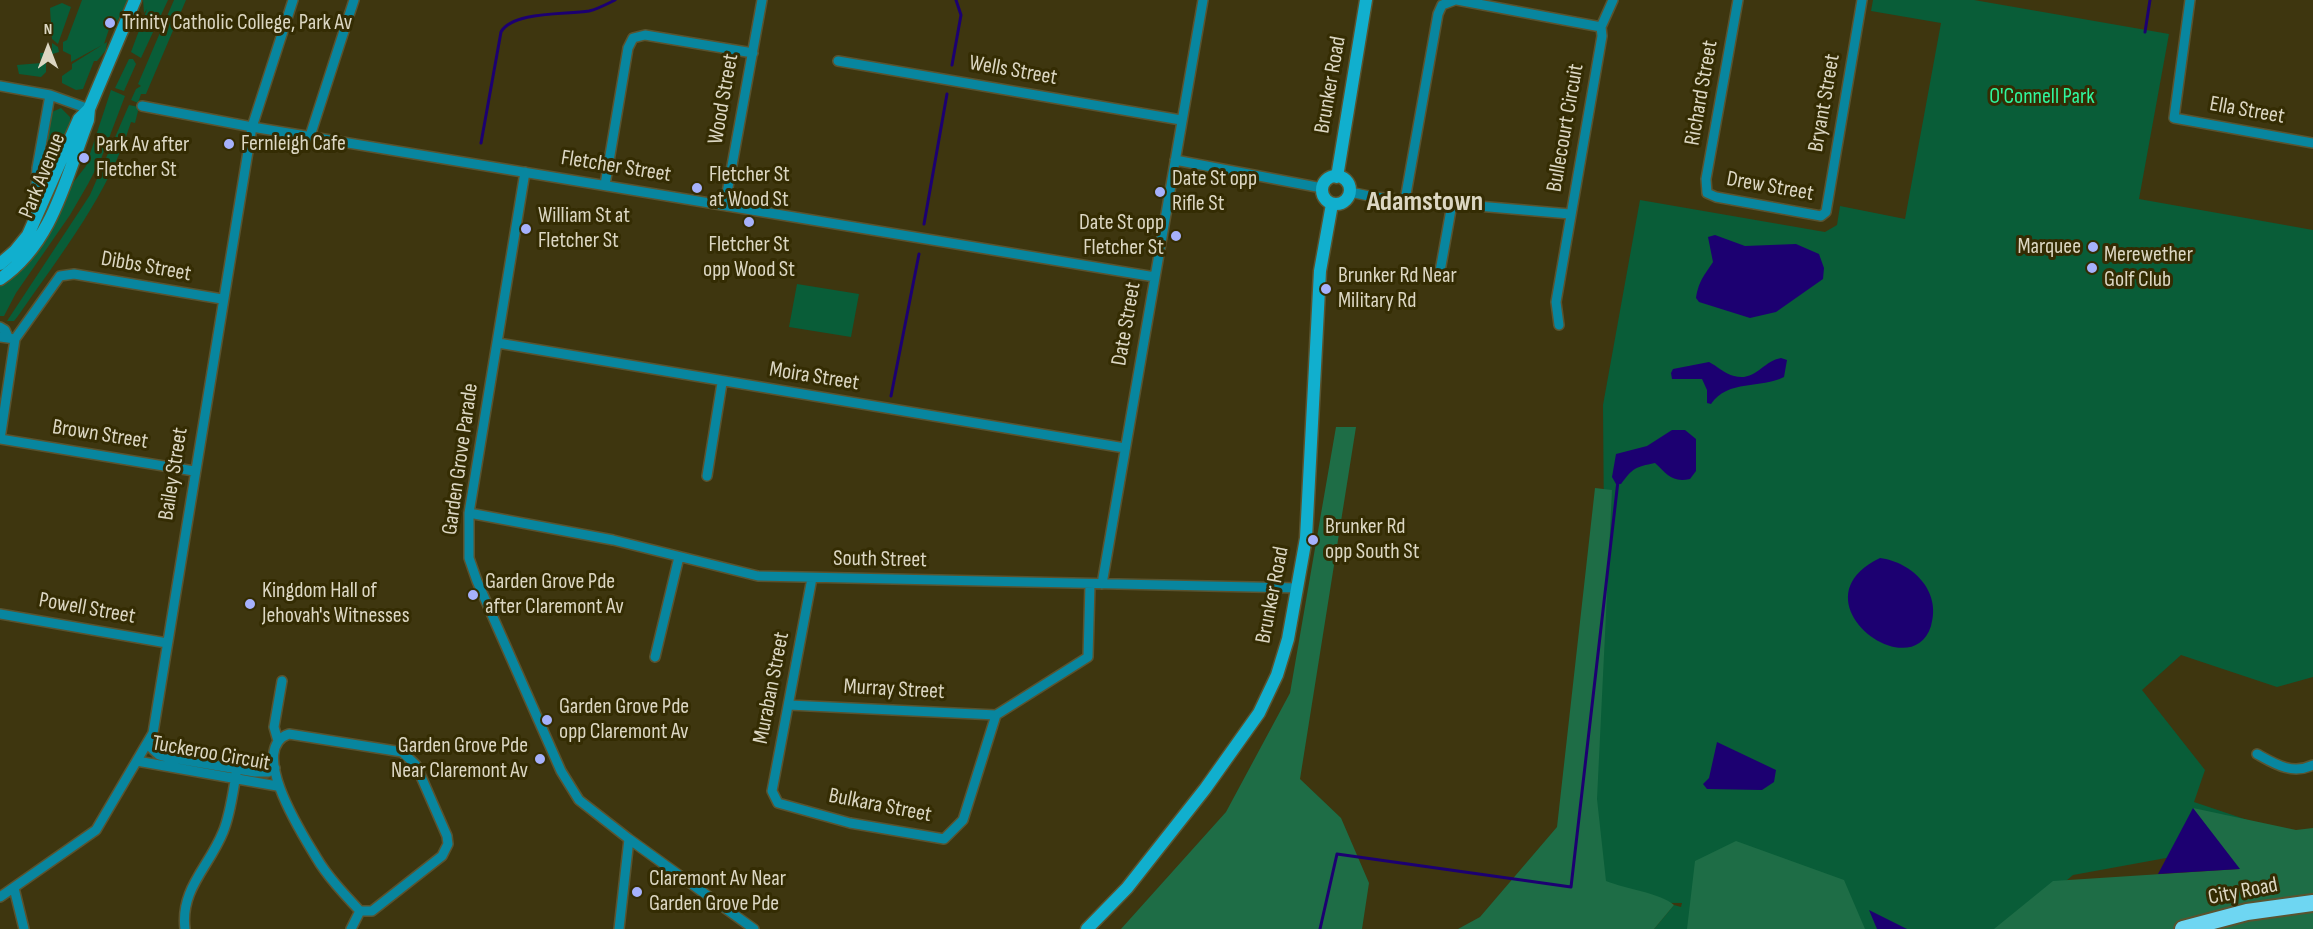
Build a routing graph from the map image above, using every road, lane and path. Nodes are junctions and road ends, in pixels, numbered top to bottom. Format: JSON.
{"nodes":[{"id":1,"x":135,"y":0,"type":"edge"},
{"id":2,"x":293,"y":0,"type":"edge"},
{"id":3,"x":354,"y":0,"type":"edge"},
{"id":4,"x":762,"y":0,"type":"edge"},
{"id":5,"x":1203,"y":0,"type":"edge"},
{"id":6,"x":1366,"y":0,"type":"edge"},
{"id":7,"x":1456,"y":0,"type":"edge"},
{"id":8,"x":1613,"y":0,"type":"edge"},
{"id":9,"x":1738,"y":0,"type":"edge"},
{"id":10,"x":1862,"y":0,"type":"edge"},
{"id":11,"x":2190,"y":0,"type":"edge"},
{"id":12,"x":1601,"y":27,"type":"junction"},
{"id":13,"x":753,"y":53,"type":"junction"},
{"id":14,"x":838,"y":61,"type":"dead end"},
{"id":15,"x":0,"y":86,"type":"edge"},
{"id":16,"x":50,"y":95,"type":"junction"},
{"id":17,"x":142,"y":106,"type":"dead end"},
{"id":18,"x":89,"y":109,"type":"junction"},
{"id":19,"x":1181,"y":120,"type":"junction"},
{"id":20,"x":252,"y":127,"type":"junction"},
{"id":21,"x":310,"y":136,"type":"junction"},
{"id":22,"x":2313,"y":143,"type":"edge"},
{"id":23,"x":1174,"y":160,"type":"junction"},
{"id":24,"x":525,"y":172,"type":"junction"},
{"id":25,"x":1337,"y":177,"type":"junction"},
{"id":26,"x":605,"y":185,"type":"junction"},
{"id":27,"x":1322,"y":188,"type":"junction"},
{"id":28,"x":1350,"y":192,"type":"junction"},
{"id":29,"x":1707,"y":193,"type":"joint"},
{"id":30,"x":1405,"y":200,"type":"junction"},
{"id":31,"x":725,"y":204,"type":"junction"},
{"id":32,"x":1332,"y":204,"type":"junction"},
{"id":33,"x":1452,"y":204,"type":"junction"},
{"id":34,"x":42,"y":207,"type":"junction"},
{"id":35,"x":1826,"y":212,"type":"joint"},
{"id":36,"x":1570,"y":214,"type":"junction"},
{"id":37,"x":4,"y":263,"type":"edge"},
{"id":38,"x":1155,"y":277,"type":"junction"},
{"id":39,"x":1439,"y":277,"type":"dead end"},
{"id":40,"x":0,"y":279,"type":"edge"},
{"id":41,"x":222,"y":299,"type":"junction"},
{"id":42,"x":1559,"y":325,"type":"dead end"},
{"id":43,"x":0,"y":327,"type":"edge"},
{"id":44,"x":8,"y":337,"type":"edge"},
{"id":45,"x":498,"y":343,"type":"junction"},
{"id":46,"x":722,"y":382,"type":"junction"},
{"id":47,"x":0,"y":439,"type":"edge"},
{"id":48,"x":1125,"y":448,"type":"junction"},
{"id":49,"x":194,"y":471,"type":"junction"},
{"id":50,"x":707,"y":476,"type":"dead end"},
{"id":51,"x":469,"y":513,"type":"junction"},
{"id":52,"x":679,"y":557,"type":"junction"},
{"id":53,"x":812,"y":578,"type":"junction"},
{"id":54,"x":1090,"y":584,"type":"junction"},
{"id":55,"x":1102,"y":584,"type":"junction"},
{"id":56,"x":1298,"y":588,"type":"junction"},
{"id":57,"x":0,"y":614,"type":"edge"},
{"id":58,"x":167,"y":643,"type":"junction"},
{"id":59,"x":655,"y":657,"type":"dead end"},
{"id":60,"x":282,"y":681,"type":"dead end"},
{"id":61,"x":789,"y":705,"type":"junction"},
{"id":62,"x":996,"y":715,"type":"junction"},
{"id":63,"x":278,"y":741,"type":"junction"},
{"id":64,"x":147,"y":744,"type":"junction"},
{"id":65,"x":2257,"y":754,"type":"dead end"},
{"id":66,"x":137,"y":761,"type":"junction"},
{"id":67,"x":2313,"y":765,"type":"edge"},
{"id":68,"x":275,"y":768,"type":"junction"},
{"id":69,"x":236,"y":774,"type":"junction"},
{"id":70,"x":277,"y":786,"type":"junction"},
{"id":71,"x":778,"y":803,"type":"joint"},
{"id":72,"x":629,"y":839,"type":"junction"},
{"id":73,"x":14,"y":888,"type":"junction"},
{"id":74,"x":0,"y":897,"type":"edge"},
{"id":75,"x":2313,"y":903,"type":"edge"},
{"id":76,"x":360,"y":911,"type":"junction"},
{"id":77,"x":24,"y":929,"type":"edge"},
{"id":78,"x":185,"y":929,"type":"edge"},
{"id":79,"x":351,"y":929,"type":"edge"},
{"id":80,"x":619,"y":929,"type":"edge"},
{"id":81,"x":754,"y":929,"type":"edge"},
{"id":82,"x":1087,"y":929,"type":"edge"},
{"id":83,"x":2183,"y":929,"type":"edge"}],
"edges":[{"from":1,"to":18,"type":"main road","name":"Park Avenue"},
{"from":2,"to":20,"type":"street","name":"Bailey Street"},
{"from":3,"to":21,"type":"street"},
{"from":4,"to":13,"type":"street","name":"Wood Street"},
{"from":5,"to":19,"type":"street","name":"Date Street"},
{"from":6,"to":25,"type":"main road","name":"Brunker Road"},
{"from":7,"to":12,"type":"street"},
{"from":7,"to":30,"type":"street"},
{"from":8,"to":12,"type":"street","name":"Bullecourt Circuit"},
{"from":9,"to":29,"type":"street","name":"Richard Street"},
{"from":10,"to":35,"type":"street","name":"Bryant Street"},
{"from":11,"to":22,"type":"street","name":"Ella Street"},
{"from":12,"to":36,"type":"street","name":"Bullecourt Circuit"},
{"from":13,"to":26,"type":"street"},
{"from":13,"to":31,"type":"street","name":"Wood Street"},
{"from":14,"to":19,"type":"street","name":"Wells Street"},
{"from":15,"to":16,"type":"street"},
{"from":16,"to":18,"type":"street"},
{"from":16,"to":34,"type":"street","name":"Park Avenue"},
{"from":17,"to":20,"type":"street","name":"Fletcher Street"},
{"from":18,"to":34,"type":"main road","name":"Park Avenue"},
{"from":18,"to":37,"type":"main road","name":"Park Avenue"},
{"from":19,"to":23,"type":"street","name":"Date Street"},
{"from":20,"to":21,"type":"street","name":"Fletcher Street"},
{"from":20,"to":41,"type":"street","name":"Bailey Street"},
{"from":21,"to":24,"type":"street","name":"Fletcher Street"},
{"from":23,"to":27,"type":"street"},
{"from":23,"to":38,"type":"street","name":"Date Street"},
{"from":24,"to":26,"type":"street","name":"Fletcher Street"},
{"from":24,"to":45,"type":"street","name":"Garden Grove Parade"},
{"from":25,"to":27,"type":"main road"},
{"from":25,"to":28,"type":"main road"},
{"from":26,"to":31,"type":"street","name":"Fletcher Street"},
{"from":27,"to":32,"type":"main road"},
{"from":28,"to":30,"type":"street","name":"Bullecourt Circuit"},
{"from":28,"to":32,"type":"main road"},
{"from":29,"to":35,"type":"street","name":"Drew Street"},
{"from":30,"to":33,"type":"street","name":"Bullecourt Circuit"},
{"from":31,"to":38,"type":"street","name":"Fletcher Street"},
{"from":32,"to":56,"type":"main road","name":"Brunker Road"},
{"from":33,"to":36,"type":"street","name":"Bullecourt Circuit"},
{"from":33,"to":39,"type":"street"},
{"from":34,"to":37,"type":"main road","name":"Park Avenue"},
{"from":36,"to":42,"type":"street"},
{"from":37,"to":40,"type":"main road","name":"Park Avenue"},
{"from":38,"to":48,"type":"street","name":"Date Street"},
{"from":41,"to":44,"type":"street","name":"Dibbs Street"},
{"from":41,"to":49,"type":"street","name":"Bailey Street"},
{"from":43,"to":44,"type":"street"},
{"from":44,"to":47,"type":"street"},
{"from":45,"to":46,"type":"street","name":"Moira Street"},
{"from":45,"to":51,"type":"street","name":"Garden Grove Parade"},
{"from":46,"to":48,"type":"street","name":"Moira Street"},
{"from":46,"to":50,"type":"street"},
{"from":47,"to":49,"type":"street","name":"Brown Street"},
{"from":48,"to":55,"type":"street","name":"Date Street"},
{"from":49,"to":58,"type":"street","name":"Bailey Street"},
{"from":51,"to":52,"type":"street","name":"South Street"},
{"from":51,"to":72,"type":"street","name":"Garden Grove Parade"},
{"from":52,"to":53,"type":"street","name":"South Street"},
{"from":52,"to":59,"type":"street"},
{"from":53,"to":54,"type":"street","name":"South Street"},
{"from":53,"to":61,"type":"street","name":"Muraban Street"},
{"from":54,"to":55,"type":"street","name":"South Street"},
{"from":54,"to":62,"type":"street"},
{"from":55,"to":56,"type":"street","name":"South Street"},
{"from":56,"to":82,"type":"main road","name":"Brunker Road"},
{"from":57,"to":58,"type":"street","name":"Powell Street"},
{"from":58,"to":64,"type":"street","name":"Bailey Street"},
{"from":60,"to":63,"type":"street","name":"Tuckeroo Circuit"},
{"from":61,"to":62,"type":"street","name":"Murray Street"},
{"from":61,"to":71,"type":"street","name":"Muraban Street"},
{"from":62,"to":71,"type":"street","name":"Bulkara Street"},
{"from":63,"to":68,"type":"street","name":"Tuckeroo Circuit"},
{"from":63,"to":76,"type":"street","name":"Tuckeroo Circuit"},
{"from":64,"to":66,"type":"street","name":"Bailey Street"},
{"from":64,"to":69,"type":"street","name":"Tuckeroo Circuit"},
{"from":65,"to":67,"type":"street"},
{"from":66,"to":69,"type":"street","name":"Tuckeroo Circuit"},
{"from":66,"to":73,"type":"street","name":"Bailey Street"},
{"from":68,"to":69,"type":"street","name":"Tuckeroo Circuit"},
{"from":68,"to":70,"type":"street","name":"Tuckeroo Circuit"},
{"from":69,"to":70,"type":"street","name":"Tuckeroo Circuit"},
{"from":69,"to":78,"type":"street"},
{"from":70,"to":76,"type":"street","name":"Tuckeroo Circuit"},
{"from":72,"to":80,"type":"street"},
{"from":72,"to":81,"type":"street","name":"Garden Grove Parade"},
{"from":73,"to":74,"type":"street","name":"Bailey Street"},
{"from":73,"to":77,"type":"street"},
{"from":75,"to":83,"type":"highway","name":"City Road"},
{"from":76,"to":79,"type":"street"}]}
